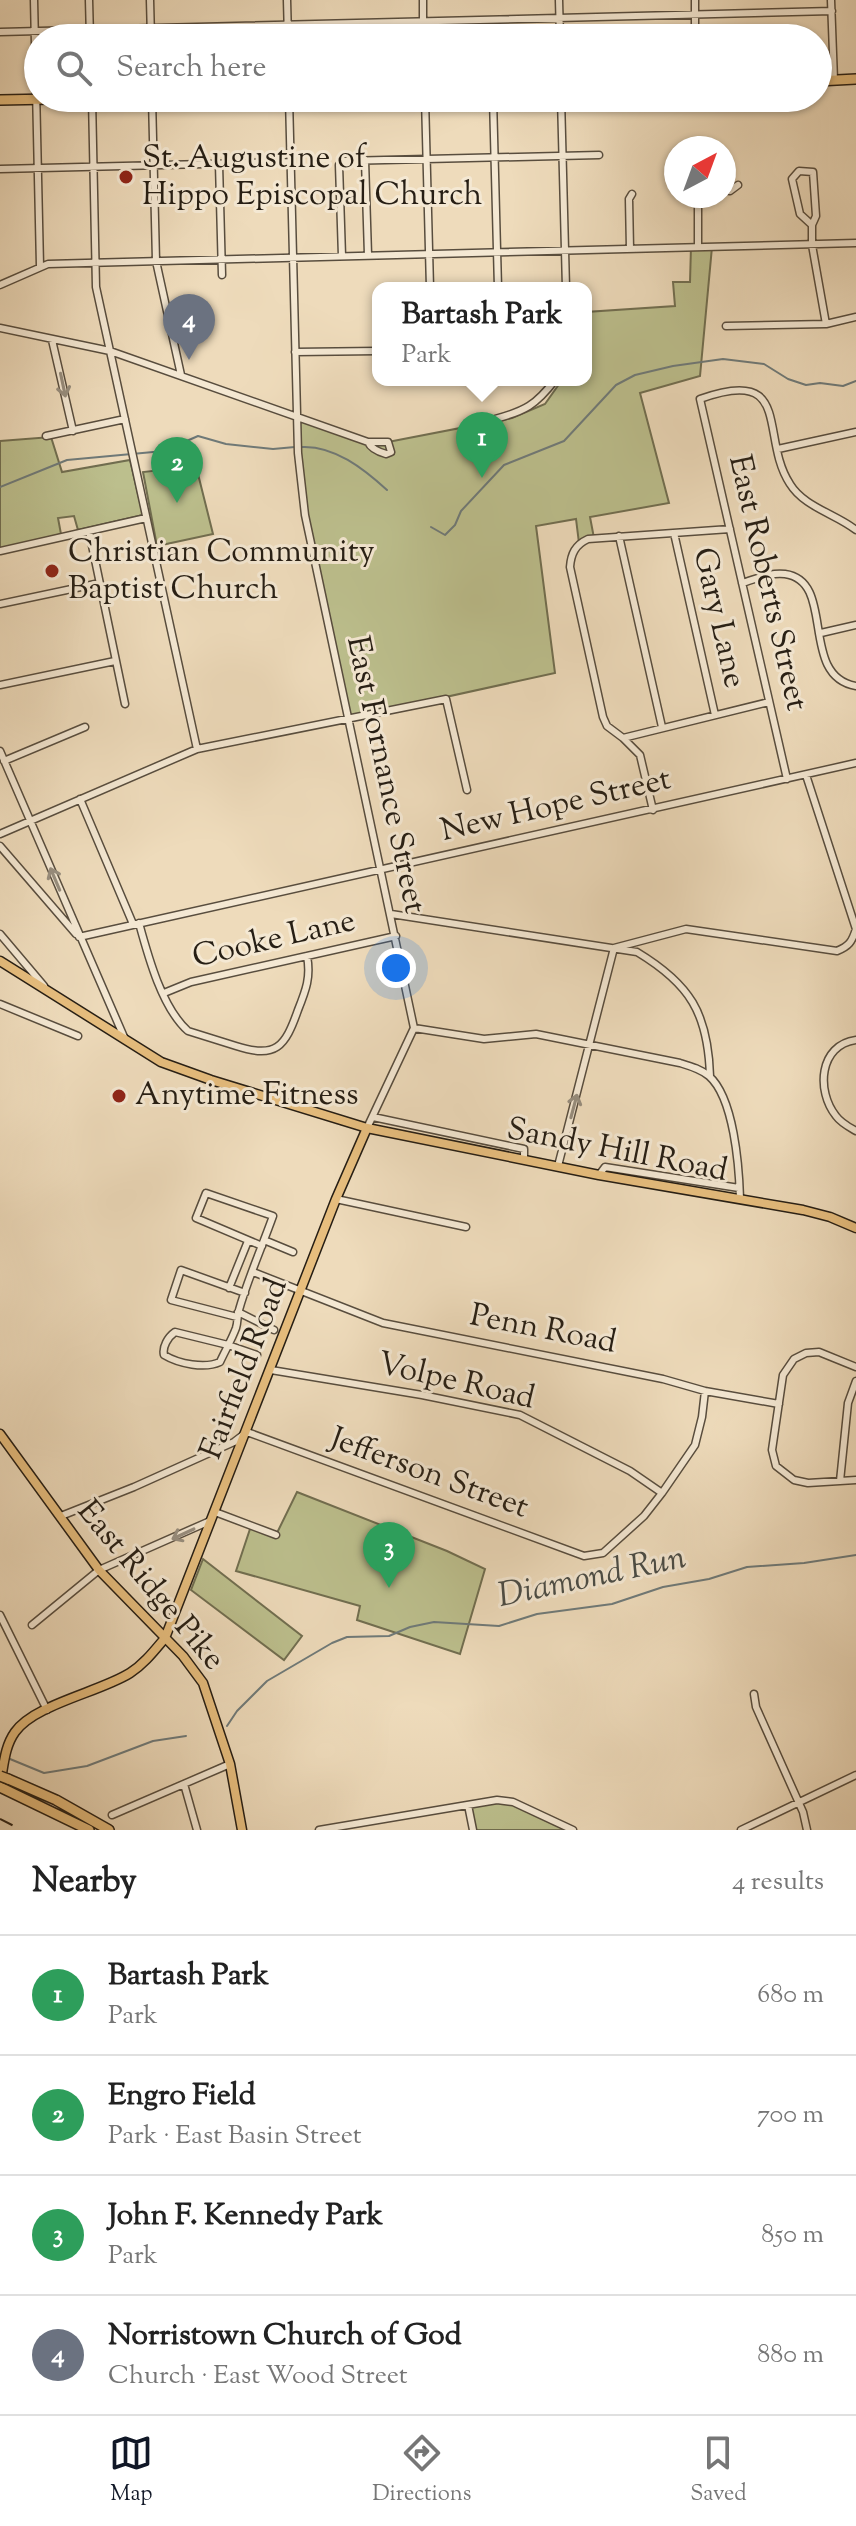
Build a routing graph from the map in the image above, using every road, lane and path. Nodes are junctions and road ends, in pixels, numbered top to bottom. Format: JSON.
{"nodes":[{"id":1,"x":34,"y":0,"type":"edge"},
{"id":2,"x":89,"y":0,"type":"edge"},
{"id":3,"x":150,"y":0,"type":"edge"},
{"id":4,"x":287,"y":0,"type":"edge"},
{"id":5,"x":423,"y":0,"type":"edge"},
{"id":6,"x":559,"y":0,"type":"edge"},
{"id":7,"x":695,"y":0,"type":"edge"},
{"id":8,"x":831,"y":0,"type":"edge"},
{"id":9,"x":832,"y":11,"type":"junction"},
{"id":10,"x":695,"y":14,"type":"junction"},
{"id":11,"x":560,"y":17,"type":"junction"},
{"id":12,"x":423,"y":21,"type":"junction"},
{"id":13,"x":34,"y":24,"type":"edge"},
{"id":14,"x":90,"y":24,"type":"edge"},
{"id":15,"x":151,"y":24,"type":"edge"},
{"id":16,"x":288,"y":24,"type":"edge"},
{"id":17,"x":322,"y":24,"type":"edge"},
{"id":18,"x":560,"y":24,"type":"edge"},
{"id":19,"x":695,"y":24,"type":"edge"},
{"id":20,"x":24,"y":31,"type":"edge"},
{"id":21,"x":0,"y":32,"type":"edge"},
{"id":22,"x":856,"y":79,"type":"edge"},
{"id":23,"x":834,"y":80,"type":"joint"},
{"id":24,"x":24,"y":99,"type":"edge"},
{"id":25,"x":0,"y":100,"type":"edge"},
{"id":26,"x":36,"y":112,"type":"edge"},
{"id":27,"x":92,"y":112,"type":"edge"},
{"id":28,"x":152,"y":112,"type":"edge"},
{"id":29,"x":289,"y":112,"type":"edge"},
{"id":30,"x":425,"y":112,"type":"edge"},
{"id":31,"x":493,"y":112,"type":"edge"},
{"id":32,"x":561,"y":112,"type":"edge"},
{"id":33,"x":599,"y":155,"type":"dead end"},
{"id":34,"x":563,"y":156,"type":"junction"},
{"id":35,"x":495,"y":157,"type":"junction"},
{"id":36,"x":427,"y":159,"type":"junction"},
{"id":37,"x":365,"y":160,"type":"junction"},
{"id":38,"x":290,"y":162,"type":"junction"},
{"id":39,"x":219,"y":164,"type":"junction"},
{"id":40,"x":154,"y":166,"type":"junction"},
{"id":41,"x":93,"y":167,"type":"junction"},
{"id":42,"x":0,"y":169,"type":"edge"},
{"id":43,"x":38,"y":169,"type":"junction"},
{"id":44,"x":632,"y":194,"type":"dead end"},
{"id":45,"x":698,"y":208,"type":"edge"},
{"id":46,"x":812,"y":225,"type":"junction"},
{"id":47,"x":856,"y":243,"type":"edge"},
{"id":48,"x":812,"y":245,"type":"junction"},
{"id":49,"x":698,"y":247,"type":"junction"},
{"id":50,"x":630,"y":249,"type":"junction"},
{"id":51,"x":565,"y":251,"type":"junction"},
{"id":52,"x":428,"y":254,"type":"junction"},
{"id":53,"x":497,"y":254,"type":"junction"},
{"id":54,"x":368,"y":255,"type":"junction"},
{"id":55,"x":342,"y":256,"type":"junction"},
{"id":56,"x":294,"y":258,"type":"junction"},
{"id":57,"x":222,"y":259,"type":"junction"},
{"id":58,"x":156,"y":261,"type":"junction"},
{"id":59,"x":96,"y":262,"type":"junction"},
{"id":60,"x":40,"y":266,"type":"junction"},
{"id":61,"x":222,"y":275,"type":"dead end"},
{"id":62,"x":430,"y":282,"type":"edge"},
{"id":63,"x":498,"y":282,"type":"edge"},
{"id":64,"x":566,"y":282,"type":"edge"},
{"id":65,"x":0,"y":285,"type":"edge"},
{"id":66,"x":856,"y":317,"type":"edge"},
{"id":67,"x":826,"y":324,"type":"junction"},
{"id":68,"x":726,"y":326,"type":"dead end"},
{"id":69,"x":0,"y":328,"type":"edge"},
{"id":70,"x":52,"y":340,"type":"junction"},
{"id":71,"x":110,"y":351,"type":"junction"},
{"id":72,"x":372,"y":351,"type":"edge"},
{"id":73,"x":295,"y":352,"type":"junction"},
{"id":74,"x":181,"y":375,"type":"junction"},
{"id":75,"x":550,"y":386,"type":"edge"},
{"id":76,"x":297,"y":418,"type":"junction"},
{"id":77,"x":125,"y":419,"type":"junction"},
{"id":78,"x":495,"y":419,"type":"dead end"},
{"id":79,"x":73,"y":431,"type":"junction"},
{"id":80,"x":856,"y":432,"type":"edge"},
{"id":81,"x":46,"y":436,"type":"dead end"},
{"id":82,"x":368,"y":442,"type":"dead end"},
{"id":83,"x":778,"y":449,"type":"junction"},
{"id":84,"x":146,"y":518,"type":"junction"},
{"id":85,"x":730,"y":529,"type":"junction"},
{"id":86,"x":856,"y":530,"type":"edge"},
{"id":87,"x":89,"y":531,"type":"junction"},
{"id":88,"x":674,"y":533,"type":"junction"},
{"id":89,"x":619,"y":536,"type":"junction"},
{"id":90,"x":0,"y":551,"type":"edge"},
{"id":91,"x":100,"y":583,"type":"junction"},
{"id":92,"x":742,"y":583,"type":"junction"},
{"id":93,"x":0,"y":604,"type":"edge"},
{"id":94,"x":856,"y":625,"type":"edge"},
{"id":95,"x":821,"y":633,"type":"junction"},
{"id":96,"x":115,"y":661,"type":"junction"},
{"id":97,"x":0,"y":685,"type":"edge"},
{"id":98,"x":856,"y":686,"type":"edge"},
{"id":99,"x":769,"y":702,"type":"junction"},
{"id":100,"x":125,"y":704,"type":"dead end"},
{"id":101,"x":715,"y":715,"type":"junction"},
{"id":102,"x":348,"y":717,"type":"junction"},
{"id":103,"x":85,"y":727,"type":"dead end"},
{"id":104,"x":662,"y":727,"type":"junction"},
{"id":105,"x":623,"y":738,"type":"junction"},
{"id":106,"x":197,"y":749,"type":"junction"},
{"id":107,"x":0,"y":751,"type":"edge"},
{"id":108,"x":4,"y":761,"type":"junction"},
{"id":109,"x":856,"y":763,"type":"edge"},
{"id":110,"x":806,"y":775,"type":"junction"},
{"id":111,"x":787,"y":779,"type":"junction"},
{"id":112,"x":467,"y":790,"type":"dead end"},
{"id":113,"x":80,"y":799,"type":"junction"},
{"id":114,"x":653,"y":810,"type":"junction"},
{"id":115,"x":30,"y":821,"type":"junction"},
{"id":116,"x":0,"y":834,"type":"edge"},
{"id":117,"x":0,"y":846,"type":"edge"},
{"id":118,"x":381,"y":870,"type":"junction"},
{"id":119,"x":391,"y":914,"type":"junction"},
{"id":120,"x":136,"y":924,"type":"junction"},
{"id":121,"x":0,"y":934,"type":"edge"},
{"id":122,"x":396,"y":936,"type":"junction"},
{"id":123,"x":79,"y":937,"type":"junction"},
{"id":124,"x":614,"y":948,"type":"junction"},
{"id":125,"x":307,"y":956,"type":"junction"},
{"id":126,"x":0,"y":961,"type":"edge"},
{"id":127,"x":47,"y":990,"type":"junction"},
{"id":128,"x":164,"y":993,"type":"junction"},
{"id":129,"x":0,"y":1004,"type":"edge"},
{"id":130,"x":414,"y":1028,"type":"junction"},
{"id":131,"x":78,"y":1036,"type":"dead end"},
{"id":132,"x":856,"y":1040,"type":"edge"},
{"id":133,"x":125,"y":1041,"type":"junction"},
{"id":134,"x":589,"y":1046,"type":"junction"},
{"id":135,"x":710,"y":1076,"type":"junction"},
{"id":136,"x":373,"y":1117,"type":"junction"},
{"id":137,"x":367,"y":1128,"type":"junction"},
{"id":138,"x":856,"y":1131,"type":"edge"},
{"id":139,"x":524,"y":1159,"type":"junction"},
{"id":140,"x":558,"y":1166,"type":"junction"},
{"id":141,"x":599,"y":1175,"type":"junction"},
{"id":142,"x":739,"y":1188,"type":"junction"},
{"id":143,"x":740,"y":1198,"type":"junction"},
{"id":144,"x":336,"y":1199,"type":"junction"},
{"id":145,"x":466,"y":1227,"type":"dead end"},
{"id":146,"x":856,"y":1228,"type":"edge"},
{"id":147,"x":248,"y":1241,"type":"junction"},
{"id":148,"x":263,"y":1243,"type":"junction"},
{"id":149,"x":293,"y":1252,"type":"dead end"},
{"id":150,"x":253,"y":1272,"type":"junction"},
{"id":151,"x":229,"y":1288,"type":"junction"},
{"id":152,"x":301,"y":1290,"type":"junction"},
{"id":153,"x":245,"y":1293,"type":"junction"},
{"id":154,"x":238,"y":1315,"type":"junction"},
{"id":155,"x":274,"y":1330,"type":"dead end"},
{"id":156,"x":228,"y":1345,"type":"junction"},
{"id":157,"x":257,"y":1355,"type":"dead end"},
{"id":158,"x":856,"y":1367,"type":"edge"},
{"id":159,"x":271,"y":1370,"type":"junction"},
{"id":160,"x":856,"y":1381,"type":"edge"},
{"id":161,"x":705,"y":1391,"type":"junction"},
{"id":162,"x":779,"y":1404,"type":"junction"},
{"id":163,"x":247,"y":1432,"type":"junction"},
{"id":164,"x":0,"y":1434,"type":"edge"},
{"id":165,"x":856,"y":1480,"type":"edge"},
{"id":166,"x":840,"y":1481,"type":"junction"},
{"id":167,"x":662,"y":1493,"type":"junction"},
{"id":168,"x":61,"y":1516,"type":"junction"},
{"id":169,"x":214,"y":1516,"type":"junction"},
{"id":170,"x":276,"y":1535,"type":"dead end"},
{"id":171,"x":99,"y":1570,"type":"junction"},
{"id":172,"x":0,"y":1615,"type":"edge"},
{"id":173,"x":32,"y":1625,"type":"dead end"},
{"id":174,"x":165,"y":1638,"type":"junction"},
{"id":175,"x":754,"y":1694,"type":"dead end"},
{"id":176,"x":47,"y":1710,"type":"junction"},
{"id":177,"x":230,"y":1764,"type":"junction"},
{"id":178,"x":856,"y":1775,"type":"edge"},
{"id":179,"x":3,"y":1784,"type":"edge"},
{"id":180,"x":184,"y":1784,"type":"junction"},
{"id":181,"x":798,"y":1802,"type":"junction"},
{"id":182,"x":468,"y":1805,"type":"junction"},
{"id":183,"x":112,"y":1815,"type":"dead end"},
{"id":184,"x":366,"y":1826,"type":"edge"},
{"id":185,"x":89,"y":1830,"type":"edge"},
{"id":186,"x":109,"y":1830,"type":"edge"},
{"id":187,"x":197,"y":1830,"type":"edge"},
{"id":188,"x":242,"y":1830,"type":"edge"},
{"id":189,"x":319,"y":1830,"type":"edge"},
{"id":190,"x":473,"y":1830,"type":"edge"},
{"id":191,"x":573,"y":1830,"type":"edge"},
{"id":192,"x":741,"y":1830,"type":"edge"},
{"id":193,"x":807,"y":1830,"type":"edge"}],
"edges":[{"from":1,"to":13,"type":"street"},
{"from":2,"to":14,"type":"street"},
{"from":3,"to":15,"type":"street"},
{"from":4,"to":16,"type":"street"},
{"from":5,"to":12,"type":"street"},
{"from":6,"to":11,"type":"street"},
{"from":7,"to":10,"type":"street"},
{"from":8,"to":9,"type":"street"},
{"from":9,"to":10,"type":"street"},
{"from":9,"to":23,"type":"street"},
{"from":10,"to":11,"type":"street"},
{"from":10,"to":19,"type":"street"},
{"from":11,"to":12,"type":"street"},
{"from":11,"to":18,"type":"street"},
{"from":12,"to":17,"type":"street"},
{"from":20,"to":21,"type":"street"},
{"from":22,"to":23,"type":"highway"},
{"from":24,"to":25,"type":"highway"},
{"from":26,"to":43,"type":"street"},
{"from":27,"to":41,"type":"street"},
{"from":28,"to":40,"type":"street"},
{"from":29,"to":38,"type":"street","name":"East Fornance Street"},
{"from":30,"to":36,"type":"street"},
{"from":31,"to":35,"type":"street"},
{"from":32,"to":34,"type":"street"},
{"from":33,"to":34,"type":"street"},
{"from":34,"to":35,"type":"street"},
{"from":34,"to":51,"type":"street"},
{"from":35,"to":36,"type":"street"},
{"from":35,"to":53,"type":"street"},
{"from":36,"to":37,"type":"street"},
{"from":36,"to":52,"type":"street"},
{"from":37,"to":54,"type":"street"},
{"from":37,"to":55,"type":"street"},
{"from":38,"to":39,"type":"street"},
{"from":38,"to":56,"type":"street","name":"East Fornance Street"},
{"from":39,"to":40,"type":"street"},
{"from":39,"to":57,"type":"street"},
{"from":40,"to":41,"type":"street"},
{"from":40,"to":58,"type":"street"},
{"from":41,"to":43,"type":"street"},
{"from":41,"to":59,"type":"street"},
{"from":42,"to":43,"type":"street"},
{"from":43,"to":60,"type":"street"},
{"from":44,"to":50,"type":"street"},
{"from":45,"to":49,"type":"street"},
{"from":46,"to":46,"type":"street"},
{"from":46,"to":48,"type":"street"},
{"from":47,"to":48,"type":"street"},
{"from":48,"to":49,"type":"street"},
{"from":48,"to":67,"type":"street"},
{"from":49,"to":50,"type":"street"},
{"from":50,"to":51,"type":"street"},
{"from":51,"to":53,"type":"street"},
{"from":51,"to":64,"type":"street"},
{"from":52,"to":53,"type":"street"},
{"from":52,"to":54,"type":"street"},
{"from":52,"to":62,"type":"street"},
{"from":53,"to":63,"type":"street"},
{"from":54,"to":55,"type":"street"},
{"from":55,"to":56,"type":"street"},
{"from":56,"to":57,"type":"street"},
{"from":56,"to":73,"type":"street","name":"East Fornance Street"},
{"from":57,"to":58,"type":"street"},
{"from":57,"to":61,"type":"street"},
{"from":58,"to":59,"type":"street"},
{"from":58,"to":74,"type":"street"},
{"from":59,"to":60,"type":"street"},
{"from":59,"to":71,"type":"street"},
{"from":60,"to":65,"type":"street"},
{"from":66,"to":67,"type":"street"},
{"from":67,"to":68,"type":"street"},
{"from":69,"to":70,"type":"street"},
{"from":70,"to":71,"type":"street"},
{"from":70,"to":79,"type":"street","one_way":true},
{"from":71,"to":74,"type":"street"},
{"from":71,"to":77,"type":"street"},
{"from":72,"to":73,"type":"street"},
{"from":73,"to":76,"type":"street","name":"East Fornance Street"},
{"from":74,"to":76,"type":"street"},
{"from":75,"to":78,"type":"street"},
{"from":76,"to":82,"type":"street"},
{"from":76,"to":102,"type":"street","name":"East Fornance Street"},
{"from":77,"to":79,"type":"street"},
{"from":77,"to":84,"type":"street"},
{"from":79,"to":81,"type":"street"},
{"from":80,"to":83,"type":"street"},
{"from":83,"to":85,"type":"street","name":"East Roberts Street"},
{"from":83,"to":86,"type":"street"},
{"from":84,"to":87,"type":"street"},
{"from":84,"to":106,"type":"street"},
{"from":85,"to":88,"type":"street"},
{"from":85,"to":92,"type":"street","name":"East Roberts Street"},
{"from":87,"to":90,"type":"street"},
{"from":87,"to":91,"type":"street"},
{"from":88,"to":89,"type":"street"},
{"from":88,"to":101,"type":"street","name":"Gary Lane"},
{"from":89,"to":104,"type":"street"},
{"from":89,"to":105,"type":"street"},
{"from":91,"to":93,"type":"street"},
{"from":91,"to":96,"type":"street"},
{"from":92,"to":95,"type":"street"},
{"from":92,"to":99,"type":"street","name":"East Roberts Street"},
{"from":94,"to":95,"type":"street"},
{"from":95,"to":98,"type":"street"},
{"from":96,"to":97,"type":"street"},
{"from":96,"to":100,"type":"street"},
{"from":99,"to":101,"type":"street"},
{"from":99,"to":111,"type":"street","name":"East Roberts Street"},
{"from":101,"to":104,"type":"street"},
{"from":102,"to":106,"type":"street"},
{"from":102,"to":112,"type":"street"},
{"from":102,"to":118,"type":"street","name":"East Fornance Street"},
{"from":103,"to":108,"type":"street"},
{"from":104,"to":105,"type":"street"},
{"from":105,"to":114,"type":"street"},
{"from":106,"to":113,"type":"street"},
{"from":107,"to":108,"type":"street"},
{"from":108,"to":115,"type":"street"},
{"from":109,"to":110,"type":"street","name":"New Hope Street"},
{"from":110,"to":111,"type":"street","name":"New Hope Street"},
{"from":110,"to":124,"type":"street"},
{"from":111,"to":114,"type":"street","name":"New Hope Street"},
{"from":113,"to":115,"type":"street"},
{"from":113,"to":120,"type":"street"},
{"from":114,"to":118,"type":"street","name":"New Hope Street"},
{"from":115,"to":116,"type":"street"},
{"from":123,"to":115,"type":"street","one_way":true},
{"from":117,"to":123,"type":"street"},
{"from":118,"to":119,"type":"street","name":"East Fornance Street"},
{"from":118,"to":120,"type":"street","name":"New Hope Street"},
{"from":119,"to":122,"type":"street","name":"East Fornance Street"},
{"from":119,"to":124,"type":"street"},
{"from":120,"to":123,"type":"street","name":"New Hope Street"},
{"from":120,"to":128,"type":"street"},
{"from":121,"to":127,"type":"street"},
{"from":122,"to":125,"type":"street","name":"Cooke Lane"},
{"from":122,"to":130,"type":"street","name":"East Fornance Street"},
{"from":123,"to":133,"type":"street"},
{"from":124,"to":134,"type":"street"},
{"from":124,"to":135,"type":"street"},
{"from":125,"to":128,"type":"street","name":"Cooke Lane"},
{"from":125,"to":128,"type":"street"},
{"from":126,"to":127,"type":"main road","name":"Sandy Hill Road"},
{"from":127,"to":133,"type":"main road","name":"Sandy Hill Road"},
{"from":129,"to":131,"type":"street"},
{"from":130,"to":134,"type":"street"},
{"from":130,"to":136,"type":"street"},
{"from":132,"to":138,"type":"street"},
{"from":133,"to":137,"type":"main road","name":"Sandy Hill Road"},
{"from":134,"to":135,"type":"street"},
{"from":140,"to":134,"type":"street","one_way":true},
{"from":135,"to":142,"type":"street"},
{"from":136,"to":137,"type":"street","name":"Fairfield Road"},
{"from":136,"to":139,"type":"street"},
{"from":137,"to":139,"type":"main road","name":"Sandy Hill Road"},
{"from":137,"to":144,"type":"main road","name":"Fairfield Road"},
{"from":139,"to":140,"type":"main road","name":"Sandy Hill Road"},
{"from":140,"to":141,"type":"main road","name":"Sandy Hill Road"},
{"from":141,"to":142,"type":"street"},
{"from":141,"to":143,"type":"main road","name":"Sandy Hill Road"},
{"from":142,"to":143,"type":"street"},
{"from":143,"to":146,"type":"main road","name":"Sandy Hill Road"},
{"from":144,"to":145,"type":"street"},
{"from":144,"to":152,"type":"main road","name":"Fairfield Road"},
{"from":147,"to":148,"type":"street"},
{"from":147,"to":148,"type":"street"},
{"from":147,"to":151,"type":"street"},
{"from":148,"to":149,"type":"street"},
{"from":148,"to":150,"type":"street"},
{"from":150,"to":152,"type":"street","name":"Penn Road"},
{"from":150,"to":153,"type":"street"},
{"from":151,"to":153,"type":"street"},
{"from":151,"to":154,"type":"street"},
{"from":152,"to":159,"type":"main road","name":"Fairfield Road"},
{"from":152,"to":161,"type":"street","name":"Penn Road"},
{"from":153,"to":154,"type":"street"},
{"from":154,"to":155,"type":"street"},
{"from":154,"to":156,"type":"street"},
{"from":156,"to":156,"type":"street"},
{"from":156,"to":157,"type":"street"},
{"from":158,"to":162,"type":"street"},
{"from":159,"to":163,"type":"main road","name":"Fairfield Road"},
{"from":159,"to":167,"type":"street","name":"Volpe Road"},
{"from":160,"to":166,"type":"street"},
{"from":161,"to":162,"type":"street","name":"Penn Road"},
{"from":161,"to":167,"type":"street","name":"Jefferson Street"},
{"from":162,"to":166,"type":"street"},
{"from":163,"to":167,"type":"street","name":"Jefferson Street"},
{"from":163,"to":168,"type":"street"},
{"from":163,"to":169,"type":"main road","name":"Fairfield Road"},
{"from":164,"to":168,"type":"main road","name":"East Ridge Pike"},
{"from":165,"to":166,"type":"street"},
{"from":168,"to":171,"type":"main road","name":"East Ridge Pike"},
{"from":169,"to":170,"type":"street"},
{"from":169,"to":171,"type":"street","one_way":true},
{"from":169,"to":174,"type":"main road","name":"Fairfield Road"},
{"from":171,"to":173,"type":"street"},
{"from":171,"to":174,"type":"main road","name":"East Ridge Pike"},
{"from":172,"to":176,"type":"street"},
{"from":174,"to":176,"type":"main road"},
{"from":174,"to":177,"type":"main road","name":"East Ridge Pike"},
{"from":175,"to":181,"type":"street"},
{"from":176,"to":179,"type":"main road"},
{"from":177,"to":180,"type":"street"},
{"from":177,"to":188,"type":"main road","name":"East Ridge Pike"},
{"from":178,"to":181,"type":"street"},
{"from":179,"to":185,"type":"highway"},
{"from":179,"to":186,"type":"highway"},
{"from":180,"to":183,"type":"street"},
{"from":180,"to":187,"type":"street"},
{"from":181,"to":192,"type":"street"},
{"from":181,"to":193,"type":"street"},
{"from":182,"to":184,"type":"street"},
{"from":182,"to":190,"type":"street"},
{"from":182,"to":191,"type":"street"},
{"from":184,"to":189,"type":"street"}]}
